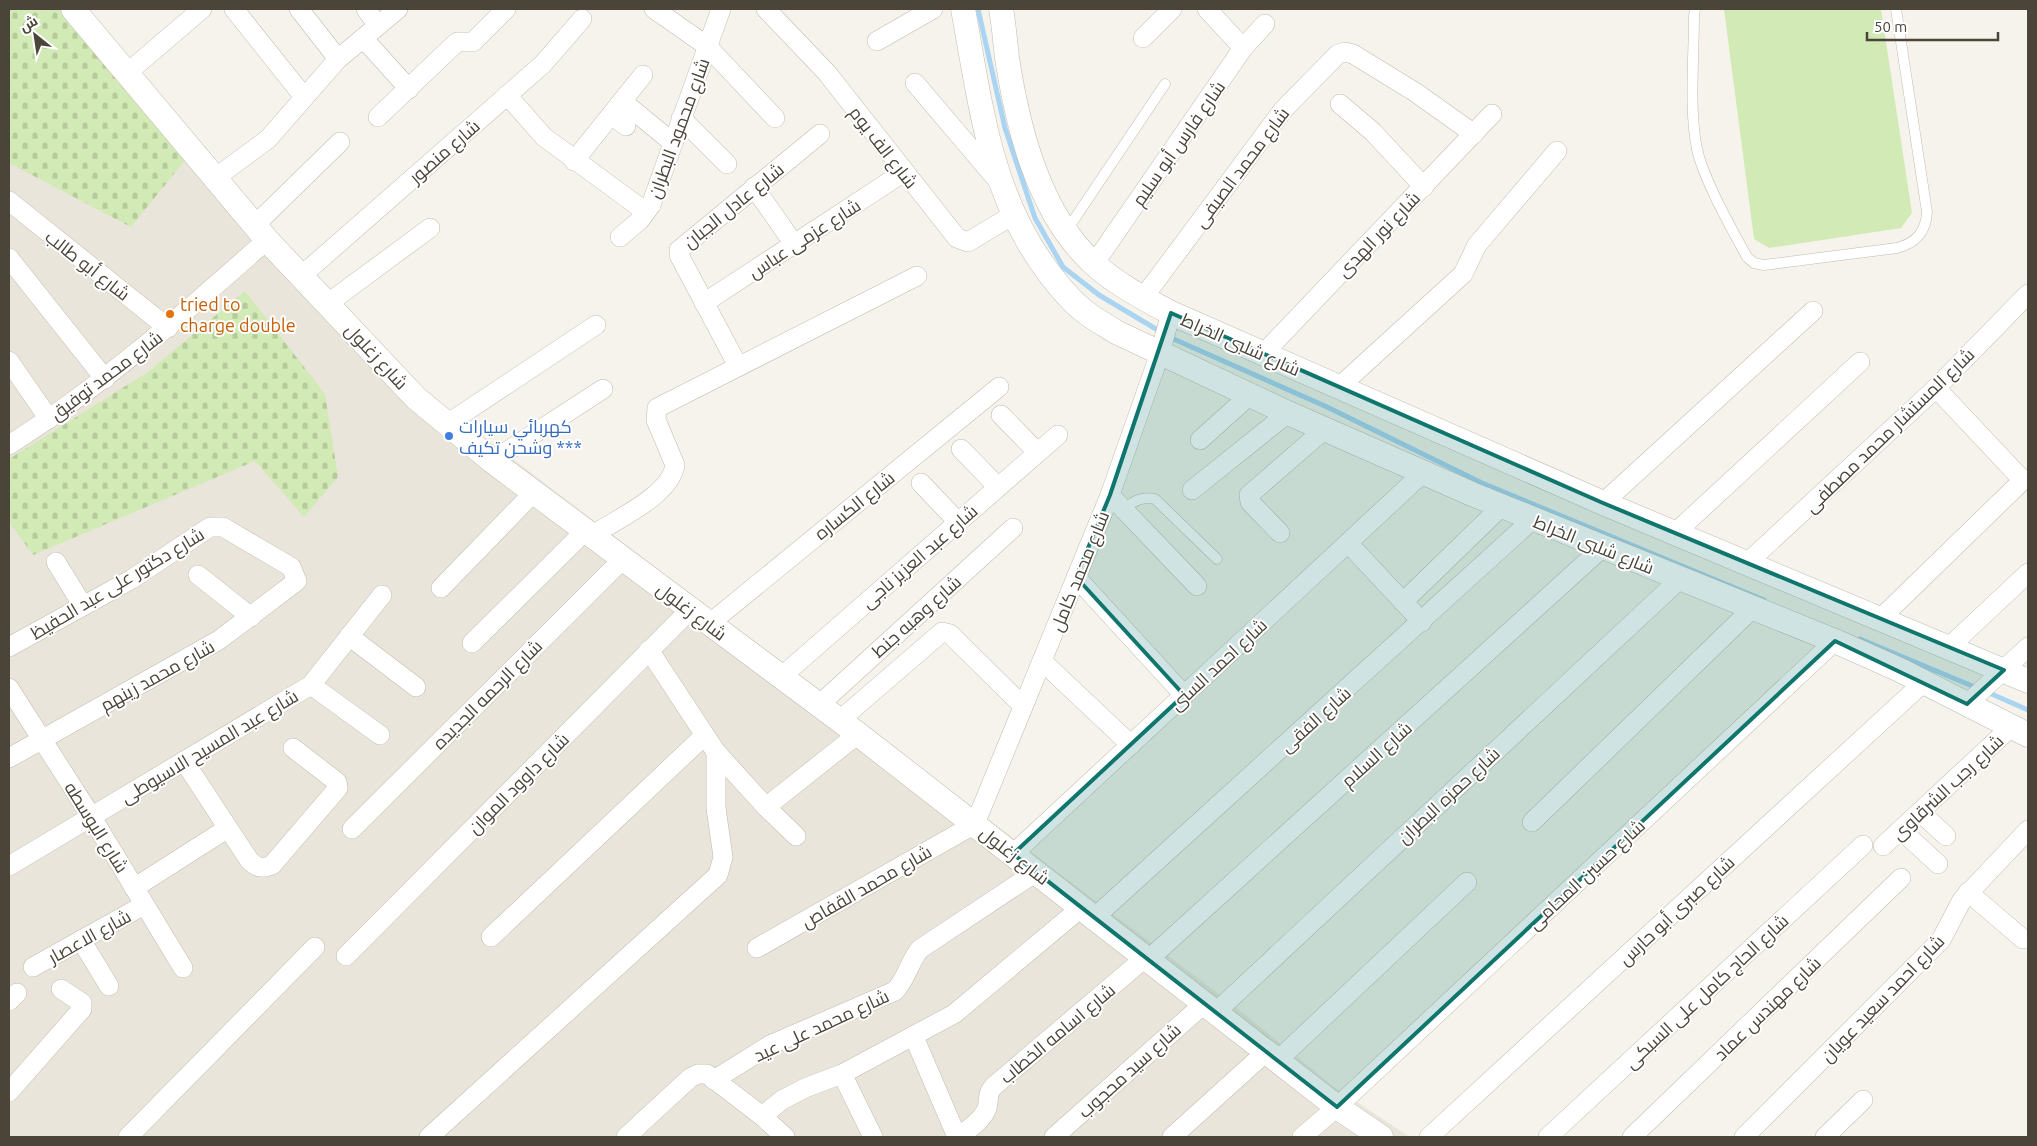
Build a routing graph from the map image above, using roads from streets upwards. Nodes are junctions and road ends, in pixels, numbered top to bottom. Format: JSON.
{"nodes":[{"id":1,"x":73,"y":9,"type":"edge"},
{"id":2,"x":202,"y":9,"type":"edge"},
{"id":3,"x":234,"y":9,"type":"edge"},
{"id":4,"x":299,"y":9,"type":"edge"},
{"id":5,"x":366,"y":9,"type":"edge"},
{"id":6,"x":398,"y":9,"type":"edge"},
{"id":7,"x":654,"y":9,"type":"edge"},
{"id":8,"x":721,"y":9,"type":"edge"},
{"id":9,"x":766,"y":9,"type":"edge"},
{"id":10,"x":933,"y":9,"type":"edge"},
{"id":11,"x":963,"y":9,"type":"edge"},
{"id":12,"x":1172,"y":9,"type":"edge"},
{"id":13,"x":1207,"y":9,"type":"edge"},
{"id":14,"x":498,"y":11,"type":"edge"},
{"id":15,"x":1006,"y":11,"type":"edge"},
{"id":16,"x":582,"y":19,"type":"dead end"},
{"id":17,"x":1265,"y":24,"type":"dead end"},
{"id":18,"x":378,"y":26,"type":"junction"},
{"id":19,"x":364,"y":38,"type":"junction"},
{"id":20,"x":1143,"y":38,"type":"dead end"},
{"id":21,"x":877,"y":41,"type":"dead end"},
{"id":22,"x":708,"y":46,"type":"junction"},
{"id":23,"x":1243,"y":48,"type":"junction"},
{"id":24,"x":338,"y":59,"type":"junction"},
{"id":25,"x":989,"y":62,"type":"junction"},
{"id":26,"x":126,"y":74,"type":"junction"},
{"id":27,"x":643,"y":75,"type":"dead end"},
{"id":28,"x":915,"y":83,"type":"dead end"},
{"id":29,"x":409,"y":88,"type":"junction"},
{"id":30,"x":507,"y":95,"type":"junction"},
{"id":31,"x":304,"y":97,"type":"junction"},
{"id":32,"x":1340,"y":104,"type":"dead end"},
{"id":33,"x":617,"y":108,"type":"junction"},
{"id":34,"x":1492,"y":114,"type":"dead end"},
{"id":35,"x":378,"y":118,"type":"dead end"},
{"id":36,"x":681,"y":118,"type":"junction"},
{"id":37,"x":775,"y":118,"type":"dead end"},
{"id":38,"x":626,"y":126,"type":"dead end"},
{"id":39,"x":820,"y":134,"type":"dead end"},
{"id":40,"x":1474,"y":134,"type":"junction"},
{"id":41,"x":340,"y":142,"type":"dead end"},
{"id":42,"x":672,"y":142,"type":"junction"},
{"id":43,"x":1558,"y":152,"type":"dead end"},
{"id":44,"x":574,"y":161,"type":"junction"},
{"id":45,"x":727,"y":164,"type":"dead end"},
{"id":46,"x":904,"y":172,"type":"junction"},
{"id":47,"x":214,"y":178,"type":"junction"},
{"id":48,"x":1001,"y":185,"type":"junction"},
{"id":49,"x":754,"y":187,"type":"junction"},
{"id":50,"x":1424,"y":187,"type":"junction"},
{"id":51,"x":9,"y":201,"type":"edge"},
{"id":52,"x":646,"y":212,"type":"junction"},
{"id":53,"x":1013,"y":215,"type":"junction"},
{"id":54,"x":430,"y":228,"type":"dead end"},
{"id":55,"x":260,"y":233,"type":"junction"},
{"id":56,"x":620,"y":237,"type":"dead end"},
{"id":57,"x":794,"y":244,"type":"junction"},
{"id":58,"x":9,"y":258,"type":"edge"},
{"id":59,"x":1094,"y":264,"type":"junction"},
{"id":60,"x":916,"y":276,"type":"dead end"},
{"id":61,"x":300,"y":277,"type":"junction"},
{"id":62,"x":2028,"y":294,"type":"edge"},
{"id":63,"x":1143,"y":298,"type":"junction"},
{"id":64,"x":704,"y":303,"type":"junction"},
{"id":65,"x":327,"y":304,"type":"junction"},
{"id":66,"x":1813,"y":311,"type":"dead end"},
{"id":67,"x":1169,"y":318,"type":"junction"},
{"id":68,"x":596,"y":325,"type":"dead end"},
{"id":69,"x":168,"y":328,"type":"junction"},
{"id":70,"x":1161,"y":348,"type":"junction"},
{"id":71,"x":1263,"y":354,"type":"junction"},
{"id":72,"x":9,"y":361,"type":"edge"},
{"id":73,"x":1860,"y":362,"type":"dead end"},
{"id":74,"x":738,"y":366,"type":"junction"},
{"id":75,"x":105,"y":379,"type":"junction"},
{"id":76,"x":999,"y":387,"type":"dead end"},
{"id":77,"x":1339,"y":387,"type":"junction"},
{"id":78,"x":1936,"y":388,"type":"junction"},
{"id":79,"x":603,"y":389,"type":"dead end"},
{"id":80,"x":1250,"y":395,"type":"junction"},
{"id":81,"x":1288,"y":412,"type":"junction"},
{"id":82,"x":1001,"y":415,"type":"dead end"},
{"id":83,"x":49,"y":419,"type":"junction"},
{"id":84,"x":447,"y":424,"type":"junction"},
{"id":85,"x":1325,"y":430,"type":"junction"},
{"id":86,"x":1058,"y":434,"type":"dead end"},
{"id":87,"x":1200,"y":440,"type":"dead end"},
{"id":88,"x":9,"y":445,"type":"edge"},
{"id":89,"x":961,"y":449,"type":"dead end"},
{"id":90,"x":1037,"y":452,"type":"junction"},
{"id":91,"x":492,"y":461,"type":"junction"},
{"id":92,"x":1423,"y":473,"type":"junction"},
{"id":93,"x":921,"y":484,"type":"dead end"},
{"id":94,"x":998,"y":487,"type":"junction"},
{"id":95,"x":1192,"y":490,"type":"dead end"},
{"id":96,"x":534,"y":492,"type":"junction"},
{"id":97,"x":1110,"y":495,"type":"junction"},
{"id":98,"x":1603,"y":502,"type":"junction"},
{"id":99,"x":1502,"y":506,"type":"junction"},
{"id":100,"x":1533,"y":520,"type":"junction"},
{"id":101,"x":958,"y":522,"type":"junction"},
{"id":102,"x":1013,"y":528,"type":"dead end"},
{"id":103,"x":589,"y":532,"type":"junction"},
{"id":104,"x":1280,"y":533,"type":"dead end"},
{"id":105,"x":1675,"y":533,"type":"junction"},
{"id":106,"x":1348,"y":543,"type":"junction"},
{"id":107,"x":1602,"y":548,"type":"junction"},
{"id":108,"x":623,"y":559,"type":"junction"},
{"id":109,"x":56,"y":562,"type":"dead end"},
{"id":110,"x":1747,"y":563,"type":"junction"},
{"id":111,"x":2028,"y":572,"type":"edge"},
{"id":112,"x":198,"y":575,"type":"dead end"},
{"id":113,"x":1076,"y":577,"type":"junction"},
{"id":114,"x":1680,"y":579,"type":"junction"},
{"id":115,"x":297,"y":581,"type":"joint"},
{"id":116,"x":1196,"y":586,"type":"dead end"},
{"id":117,"x":441,"y":588,"type":"dead end"},
{"id":118,"x":382,"y":595,"type":"dead end"},
{"id":119,"x":1403,"y":602,"type":"junction"},
{"id":120,"x":83,"y":606,"type":"junction"},
{"id":121,"x":1754,"y":607,"type":"junction"},
{"id":122,"x":690,"y":610,"type":"junction"},
{"id":123,"x":251,"y":617,"type":"junction"},
{"id":124,"x":1880,"y":619,"type":"junction"},
{"id":125,"x":1422,"y":622,"type":"junction"},
{"id":126,"x":709,"y":624,"type":"junction"},
{"id":127,"x":350,"y":636,"type":"junction"},
{"id":128,"x":1835,"y":641,"type":"junction"},
{"id":129,"x":472,"y":643,"type":"dead end"},
{"id":130,"x":9,"y":647,"type":"edge"},
{"id":131,"x":2028,"y":647,"type":"edge"},
{"id":132,"x":1948,"y":648,"type":"junction"},
{"id":133,"x":648,"y":650,"type":"junction"},
{"id":134,"x":1042,"y":661,"type":"junction"},
{"id":135,"x":1998,"y":675,"type":"junction"},
{"id":136,"x":781,"y":677,"type":"junction"},
{"id":137,"x":2028,"y":681,"type":"edge"},
{"id":138,"x":1924,"y":682,"type":"junction"},
{"id":139,"x":311,"y":685,"type":"junction"},
{"id":140,"x":416,"y":687,"type":"dead end"},
{"id":141,"x":9,"y":688,"type":"edge"},
{"id":142,"x":1184,"y":695,"type":"junction"},
{"id":143,"x":1971,"y":701,"type":"junction"},
{"id":144,"x":819,"y":705,"type":"junction"},
{"id":145,"x":1023,"y":706,"type":"junction"},
{"id":146,"x":849,"y":727,"type":"junction"},
{"id":147,"x":2020,"y":731,"type":"edge"},
{"id":148,"x":380,"y":736,"type":"dead end"},
{"id":149,"x":704,"y":736,"type":"junction"},
{"id":150,"x":42,"y":740,"type":"junction"},
{"id":151,"x":1131,"y":745,"type":"junction"},
{"id":152,"x":294,"y":748,"type":"dead end"},
{"id":153,"x":716,"y":752,"type":"junction"},
{"id":154,"x":9,"y":758,"type":"edge"},
{"id":155,"x":184,"y":761,"type":"junction"},
{"id":156,"x":766,"y":807,"type":"junction"},
{"id":157,"x":1920,"y":812,"type":"junction"},
{"id":158,"x":91,"y":816,"type":"junction"},
{"id":159,"x":1532,"y":822,"type":"dead end"},
{"id":160,"x":975,"y":824,"type":"junction"},
{"id":161,"x":228,"y":828,"type":"junction"},
{"id":162,"x":352,"y":829,"type":"dead end"},
{"id":163,"x":1901,"y":830,"type":"junction"},
{"id":164,"x":2028,"y":830,"type":"edge"},
{"id":165,"x":796,"y":836,"type":"dead end"},
{"id":166,"x":1946,"y":836,"type":"dead end"},
{"id":167,"x":1863,"y":845,"type":"dead end"},
{"id":168,"x":1883,"y":846,"type":"dead end"},
{"id":169,"x":1013,"y":854,"type":"junction"},
{"id":170,"x":1938,"y":864,"type":"dead end"},
{"id":171,"x":9,"y":866,"type":"edge"},
{"id":172,"x":1036,"y":872,"type":"junction"},
{"id":173,"x":1901,"y":878,"type":"dead end"},
{"id":174,"x":1467,"y":882,"type":"dead end"},
{"id":175,"x":134,"y":888,"type":"junction"},
{"id":176,"x":1968,"y":892,"type":"junction"},
{"id":177,"x":144,"y":905,"type":"junction"},
{"id":178,"x":1088,"y":912,"type":"junction"},
{"id":179,"x":491,"y":937,"type":"dead end"},
{"id":180,"x":2023,"y":939,"type":"dead end"},
{"id":181,"x":80,"y":940,"type":"junction"},
{"id":182,"x":315,"y":948,"type":"dead end"},
{"id":183,"x":757,"y":948,"type":"dead end"},
{"id":184,"x":346,"y":956,"type":"dead end"},
{"id":185,"x":1147,"y":958,"type":"junction"},
{"id":186,"x":33,"y":967,"type":"dead end"},
{"id":187,"x":183,"y":968,"type":"dead end"},
{"id":188,"x":109,"y":986,"type":"dead end"},
{"id":189,"x":61,"y":989,"type":"dead end"},
{"id":190,"x":1211,"y":1007,"type":"junction"},
{"id":191,"x":914,"y":1037,"type":"junction"},
{"id":192,"x":1273,"y":1056,"type":"junction"},
{"id":193,"x":842,"y":1074,"type":"junction"},
{"id":194,"x":714,"y":1080,"type":"junction"},
{"id":195,"x":9,"y":1092,"type":"edge"},
{"id":196,"x":1863,"y":1100,"type":"dead end"},
{"id":197,"x":1338,"y":1107,"type":"junction"},
{"id":198,"x":762,"y":1116,"type":"junction"},
{"id":199,"x":128,"y":1137,"type":"edge"},
{"id":200,"x":429,"y":1137,"type":"edge"},
{"id":201,"x":626,"y":1137,"type":"edge"},
{"id":202,"x":785,"y":1137,"type":"edge"},
{"id":203,"x":873,"y":1137,"type":"edge"},
{"id":204,"x":958,"y":1137,"type":"edge"},
{"id":205,"x":1054,"y":1137,"type":"edge"},
{"id":206,"x":1172,"y":1137,"type":"edge"},
{"id":207,"x":1302,"y":1137,"type":"edge"},
{"id":208,"x":1381,"y":1137,"type":"edge"},
{"id":209,"x":1429,"y":1137,"type":"edge"},
{"id":210,"x":1548,"y":1137,"type":"edge"},
{"id":211,"x":1632,"y":1137,"type":"edge"},
{"id":212,"x":1744,"y":1137,"type":"edge"},
{"id":213,"x":1825,"y":1137,"type":"edge"}],
"edges":[{"from":1,"to":26,"type":"street","name":"شارع زغلول"},
{"from":2,"to":26,"type":"street"},
{"from":3,"to":31,"type":"street"},
{"from":4,"to":24,"type":"street"},
{"from":5,"to":18,"type":"street"},
{"from":6,"to":18,"type":"street"},
{"from":7,"to":22,"type":"street"},
{"from":8,"to":22,"type":"street","name":"شارع محمود البطران"},
{"from":9,"to":46,"type":"street","name":"شارع الف يوم"},
{"from":10,"to":21,"type":"street"},
{"from":11,"to":25,"type":"street"},
{"from":12,"to":20,"type":"street"},
{"from":13,"to":23,"type":"street"},
{"from":14,"to":29,"type":"street"},
{"from":15,"to":25,"type":"street"},
{"from":16,"to":30,"type":"street","name":"شارع منصور"},
{"from":17,"to":23,"type":"street","name":"شارع فارس أبو سليم"},
{"from":18,"to":19,"type":"street"},
{"from":19,"to":24,"type":"street"},
{"from":19,"to":29,"type":"street"},
{"from":22,"to":36,"type":"street","name":"شارع محمود البطران"},
{"from":22,"to":37,"type":"street"},
{"from":23,"to":59,"type":"street","name":"شارع فارس أبو سليم"},
{"from":24,"to":31,"type":"street"},
{"from":25,"to":48,"type":"street","name":"شارع شلبى الخراط"},
{"from":25,"to":59,"type":"street","name":"شارع شلبى الخراط"},
{"from":26,"to":47,"type":"street","name":"شارع زغلول"},
{"from":27,"to":33,"type":"street"},
{"from":28,"to":48,"type":"street"},
{"from":29,"to":35,"type":"street"},
{"from":30,"to":44,"type":"street"},
{"from":30,"to":61,"type":"street","name":"شارع منصور"},
{"from":31,"to":47,"type":"street"},
{"from":32,"to":50,"type":"street"},
{"from":33,"to":38,"type":"street"},
{"from":33,"to":42,"type":"street"},
{"from":33,"to":44,"type":"street"},
{"from":34,"to":40,"type":"street","name":"شارع نور الهدى"},
{"from":36,"to":42,"type":"street","name":"شارع محمود البطران"},
{"from":36,"to":45,"type":"street"},
{"from":39,"to":49,"type":"street","name":"شارع عادل الجبان"},
{"from":40,"to":50,"type":"street","name":"شارع نور الهدى"},
{"from":40,"to":63,"type":"street","name":"شارع محمد الصيفى"},
{"from":41,"to":55,"type":"street","name":"شارع محمد توفيق"},
{"from":42,"to":52,"type":"street","name":"شارع محمود البطران"},
{"from":43,"to":77,"type":"street"},
{"from":44,"to":52,"type":"street"},
{"from":46,"to":53,"type":"street","name":"شارع الف يوم"},
{"from":46,"to":57,"type":"street","name":"شارع عزمى عباس"},
{"from":47,"to":55,"type":"street","name":"شارع زغلول"},
{"from":48,"to":53,"type":"street","name":"شارع شلبى الخراط"},
{"from":49,"to":57,"type":"street"},
{"from":49,"to":64,"type":"street","name":"شارع عادل الجبان"},
{"from":50,"to":71,"type":"street","name":"شارع نور الهدى"},
{"from":51,"to":69,"type":"street","name":"شارع أبو طالب"},
{"from":52,"to":56,"type":"street","name":"شارع محمود البطران"},
{"from":53,"to":70,"type":"street","name":"شارع شلبى الخراط"},
{"from":54,"to":65,"type":"street"},
{"from":55,"to":61,"type":"street","name":"شارع زغلول"},
{"from":55,"to":69,"type":"street","name":"شارع محمد توفيق"},
{"from":57,"to":64,"type":"street","name":"شارع عزمى عباس"},
{"from":58,"to":75,"type":"street"},
{"from":59,"to":63,"type":"street","name":"شارع شلبى الخراط"},
{"from":60,"to":74,"type":"street"},
{"from":61,"to":65,"type":"street","name":"شارع زغلول"},
{"from":62,"to":78,"type":"street","name":"شارع المستشار محمد مصطفى"},
{"from":63,"to":67,"type":"street","name":"شارع شلبى الخراط"},
{"from":64,"to":74,"type":"street","name":"شارع عادل الجبان"},
{"from":65,"to":84,"type":"street","name":"شارع زغلول"},
{"from":66,"to":98,"type":"street"},
{"from":67,"to":70,"type":"street","name":"شارع محمد كامل"},
{"from":67,"to":71,"type":"street","name":"شارع شلبى الخراط"},
{"from":68,"to":84,"type":"street"},
{"from":69,"to":75,"type":"street","name":"شارع محمد توفيق"},
{"from":70,"to":80,"type":"street","name":"شارع شلبى الخراط"},
{"from":70,"to":97,"type":"street","name":"شارع محمد كامل"},
{"from":71,"to":77,"type":"street","name":"شارع شلبى الخراط"},
{"from":72,"to":83,"type":"street"},
{"from":73,"to":105,"type":"street"},
{"from":74,"to":103,"type":"street"},
{"from":75,"to":83,"type":"street","name":"شارع محمد توفيق"},
{"from":76,"to":126,"type":"street","name":"شارع الكساره"},
{"from":77,"to":98,"type":"street","name":"شارع شلبى الخراط"},
{"from":78,"to":110,"type":"street","name":"شارع المستشار محمد مصطفى"},
{"from":78,"to":124,"type":"street"},
{"from":79,"to":91,"type":"street"},
{"from":80,"to":81,"type":"street","name":"شارع شلبى الخراط"},
{"from":80,"to":87,"type":"street"},
{"from":81,"to":85,"type":"street","name":"شارع شلبى الخراط"},
{"from":81,"to":95,"type":"street"},
{"from":82,"to":90,"type":"street"},
{"from":83,"to":88,"type":"street","name":"شارع محمد توفيق"},
{"from":84,"to":91,"type":"street","name":"شارع زغلول"},
{"from":85,"to":92,"type":"street","name":"شارع شلبى الخراط"},
{"from":85,"to":104,"type":"street"},
{"from":86,"to":90,"type":"street","name":"شارع عبد العزيز ناجى"},
{"from":89,"to":94,"type":"street"},
{"from":90,"to":94,"type":"street","name":"شارع عبد العزيز ناجى"},
{"from":91,"to":96,"type":"street","name":"شارع زغلول"},
{"from":92,"to":99,"type":"street","name":"شارع شلبى الخراط"},
{"from":92,"to":106,"type":"street","name":"شارع احمد السنى"},
{"from":93,"to":101,"type":"street"},
{"from":94,"to":101,"type":"street","name":"شارع عبد العزيز ناجى"},
{"from":96,"to":103,"type":"street","name":"شارع زغلول"},
{"from":96,"to":117,"type":"street"},
{"from":97,"to":113,"type":"street","name":"شارع محمد كامل"},
{"from":97,"to":116,"type":"street"},
{"from":98,"to":105,"type":"street","name":"شارع شلبى الخراط"},
{"from":99,"to":100,"type":"street","name":"شارع شلبى الخراط"},
{"from":99,"to":119,"type":"street"},
{"from":100,"to":107,"type":"street","name":"شارع شلبى الخراط"},
{"from":100,"to":125,"type":"street","name":"شارع الفقى"},
{"from":101,"to":136,"type":"street","name":"شارع عبد العزيز ناجى"},
{"from":102,"to":144,"type":"street","name":"شارع وهبه جنط"},
{"from":103,"to":108,"type":"street","name":"شارع زغلول"},
{"from":103,"to":129,"type":"street"},
{"from":105,"to":110,"type":"street","name":"شارع شلبى الخراط"},
{"from":106,"to":119,"type":"street"},
{"from":106,"to":142,"type":"street","name":"شارع احمد السنى"},
{"from":107,"to":114,"type":"street","name":"شارع شلبى الخراط"},
{"from":107,"to":185,"type":"street","name":"شارع السلام"},
{"from":108,"to":122,"type":"street","name":"شارع زغلول"},
{"from":108,"to":162,"type":"street","name":"شارع الرحمه الجديده"},
{"from":109,"to":120,"type":"street"},
{"from":110,"to":124,"type":"street","name":"شارع شلبى الخراط"},
{"from":111,"to":132,"type":"street"},
{"from":112,"to":123,"type":"street"},
{"from":113,"to":134,"type":"street","name":"شارع محمد كامل"},
{"from":113,"to":142,"type":"street"},
{"from":114,"to":121,"type":"street","name":"شارع شلبى الخراط"},
{"from":114,"to":190,"type":"street","name":"شارع حمزه البطران"},
{"from":115,"to":120,"type":"street","name":"شارع دكتور على عبد الحفيظ"},
{"from":115,"to":123,"type":"street","name":"شارع محمد زينهم"},
{"from":118,"to":127,"type":"street","name":"شارع عبد المسيح الاسيوطى"},
{"from":119,"to":125,"type":"street"},
{"from":120,"to":130,"type":"street","name":"شارع دكتور على عبد الحفيظ"},
{"from":121,"to":128,"type":"street","name":"شارع شلبى الخراط"},
{"from":121,"to":159,"type":"street"},
{"from":122,"to":126,"type":"street","name":"شارع زغلول"},
{"from":122,"to":133,"type":"street","name":"شارع داوود الموان"},
{"from":123,"to":150,"type":"street","name":"شارع محمد زينهم"},
{"from":124,"to":132,"type":"street","name":"شارع شلبى الخراط"},
{"from":125,"to":178,"type":"street","name":"شارع الفقى"},
{"from":126,"to":136,"type":"street","name":"شارع زغلول"},
{"from":127,"to":139,"type":"street","name":"شارع عبد المسيح الاسيوطى"},
{"from":127,"to":140,"type":"street"},
{"from":128,"to":138,"type":"street","name":"شارع شلبى الخراط"},
{"from":128,"to":197,"type":"street","name":"شارع حسين المحامى"},
{"from":131,"to":135,"type":"street"},
{"from":132,"to":135,"type":"street","name":"شارع شلبى الخراط"},
{"from":133,"to":149,"type":"street"},
{"from":133,"to":184,"type":"street","name":"شارع داوود الموان"},
{"from":134,"to":145,"type":"street","name":"شارع محمد كامل"},
{"from":134,"to":151,"type":"street"},
{"from":135,"to":137,"type":"street","name":"شارع شلبى الخراط"},
{"from":135,"to":143,"type":"street"},
{"from":136,"to":144,"type":"street","name":"شارع زغلول"},
{"from":138,"to":143,"type":"street","name":"شارع شلبى الخراط"},
{"from":138,"to":209,"type":"street","name":"شارع صبرى أبو حارس"},
{"from":139,"to":148,"type":"street"},
{"from":139,"to":155,"type":"street","name":"شارع عبد المسيح الاسيوطى"},
{"from":141,"to":150,"type":"street","name":"شارع البوسطه"},
{"from":142,"to":151,"type":"street","name":"شارع احمد السنى"},
{"from":143,"to":147,"type":"street","name":"شارع شلبى الخراط"},
{"from":144,"to":146,"type":"street","name":"شارع زغلول"},
{"from":145,"to":146,"type":"street"},
{"from":145,"to":160,"type":"street","name":"شارع محمد كامل"},
{"from":146,"to":156,"type":"street"},
{"from":146,"to":160,"type":"street","name":"شارع زغلول"},
{"from":147,"to":157,"type":"street","name":"شارع رجب الشرقاوى"},
{"from":149,"to":153,"type":"street"},
{"from":149,"to":179,"type":"street"},
{"from":150,"to":154,"type":"street","name":"شارع محمد زينهم"},
{"from":150,"to":158,"type":"street","name":"شارع البوسطه"},
{"from":151,"to":169,"type":"street","name":"شارع احمد السنى"},
{"from":152,"to":161,"type":"street"},
{"from":153,"to":156,"type":"street"},
{"from":153,"to":200,"type":"street"},
{"from":155,"to":158,"type":"street","name":"شارع عبد المسيح الاسيوطى"},
{"from":155,"to":161,"type":"street"},
{"from":156,"to":165,"type":"street"},
{"from":157,"to":163,"type":"street","name":"شارع رجب الشرقاوى"},
{"from":157,"to":166,"type":"street"},
{"from":158,"to":171,"type":"street","name":"شارع عبد المسيح الاسيوطى"},
{"from":158,"to":175,"type":"street","name":"شارع البوسطه"},
{"from":160,"to":169,"type":"street","name":"شارع زغلول"},
{"from":160,"to":183,"type":"street","name":"شارع محمد القفاص"},
{"from":161,"to":175,"type":"street"},
{"from":163,"to":168,"type":"street","name":"شارع رجب الشرقاوى"},
{"from":163,"to":170,"type":"street"},
{"from":164,"to":176,"type":"street","name":"شارع احمد سعيد عويان"},
{"from":167,"to":210,"type":"street","name":"شارع الحاج كامل على السبكى"},
{"from":169,"to":172,"type":"street","name":"شارع زغلول"},
{"from":172,"to":178,"type":"street","name":"شارع زغلول"},
{"from":172,"to":194,"type":"street","name":"شارع محمد على عيد"},
{"from":173,"to":211,"type":"street","name":"شارع مهندس عماد"},
{"from":174,"to":192,"type":"street"},
{"from":175,"to":177,"type":"street","name":"شارع البوسطه"},
{"from":176,"to":180,"type":"street"},
{"from":176,"to":212,"type":"street","name":"شارع احمد سعيد عويان"},
{"from":177,"to":181,"type":"street","name":"شارع الاعصار"},
{"from":177,"to":187,"type":"street","name":"شارع البوسطه"},
{"from":178,"to":185,"type":"street","name":"شارع زغلول"},
{"from":178,"to":191,"type":"street","name":"شارع الفقى"},
{"from":181,"to":186,"type":"street","name":"شارع الاعصار"},
{"from":181,"to":188,"type":"street"},
{"from":182,"to":199,"type":"street"},
{"from":185,"to":190,"type":"street","name":"شارع زغلول"},
{"from":185,"to":204,"type":"street","name":"شارع اسامه الخطاب"},
{"from":189,"to":195,"type":"street"},
{"from":190,"to":192,"type":"street","name":"شارع زغلول"},
{"from":190,"to":205,"type":"street","name":"شارع سيد محجوب"},
{"from":191,"to":193,"type":"street","name":"شارع الفقى"},
{"from":191,"to":204,"type":"street"},
{"from":192,"to":197,"type":"street","name":"شارع زغلول"},
{"from":192,"to":206,"type":"street"},
{"from":193,"to":198,"type":"street","name":"شارع الفقى"},
{"from":193,"to":203,"type":"street"},
{"from":194,"to":198,"type":"street"},
{"from":194,"to":201,"type":"street"},
{"from":196,"to":213,"type":"street"},
{"from":197,"to":207,"type":"street","name":"شارع حسين المحامى"},
{"from":197,"to":208,"type":"street","name":"شارع زغلول"},
{"from":198,"to":202,"type":"street"}]}
